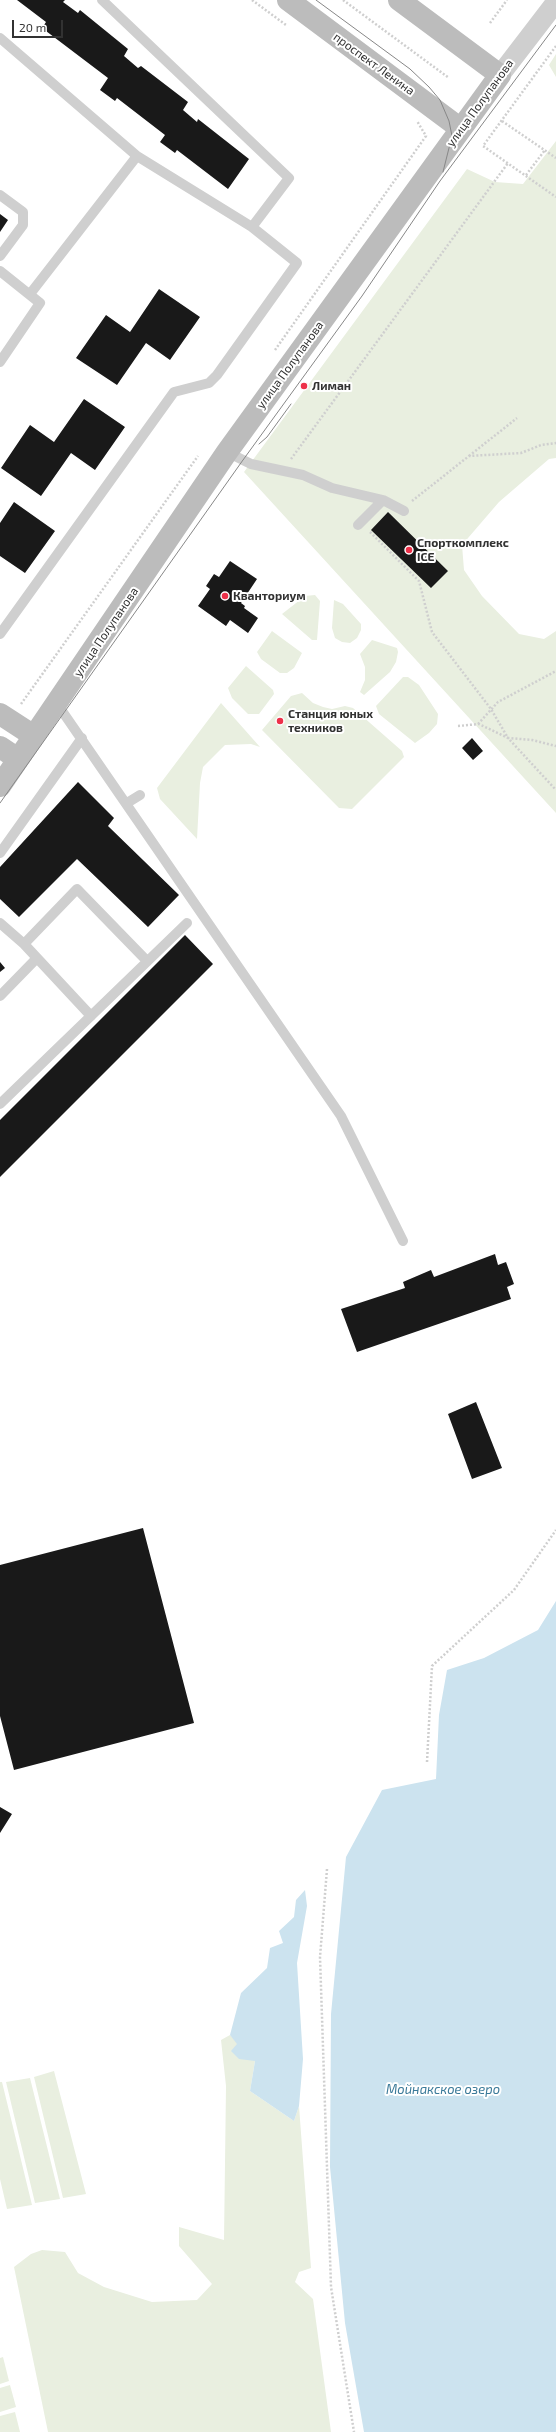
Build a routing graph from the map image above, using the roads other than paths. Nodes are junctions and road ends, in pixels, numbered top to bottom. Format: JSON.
{"nodes":[{"id":1,"x":102,"y":0,"type":"edge"},
{"id":2,"x":288,"y":0,"type":"edge"},
{"id":3,"x":399,"y":0,"type":"edge"},
{"id":4,"x":556,"y":2,"type":"edge"},
{"id":5,"x":0,"y":38,"type":"edge"},
{"id":6,"x":500,"y":75,"type":"junction"},
{"id":7,"x":461,"y":129,"type":"junction"},
{"id":8,"x":137,"y":156,"type":"junction"},
{"id":9,"x":0,"y":195,"type":"edge"},
{"id":10,"x":252,"y":227,"type":"junction"},
{"id":11,"x":0,"y":256,"type":"edge"},
{"id":12,"x":0,"y":271,"type":"edge"},
{"id":13,"x":30,"y":294,"type":"junction"},
{"id":14,"x":0,"y":362,"type":"edge"},
{"id":15,"x":227,"y":452,"type":"junction"},
{"id":16,"x":383,"y":500,"type":"junction"},
{"id":17,"x":404,"y":511,"type":"dead end"},
{"id":18,"x":359,"y":524,"type":"road end"},
{"id":19,"x":0,"y":634,"type":"edge"},
{"id":20,"x":58,"y":702,"type":"junction"},
{"id":21,"x":0,"y":714,"type":"edge"},
{"id":22,"x":34,"y":736,"type":"junction"},
{"id":23,"x":82,"y":738,"type":"junction"},
{"id":24,"x":0,"y":747,"type":"edge"},
{"id":25,"x":18,"y":759,"type":"junction"},
{"id":26,"x":0,"y":786,"type":"edge"},
{"id":27,"x":140,"y":794,"type":"dead end"},
{"id":28,"x":127,"y":803,"type":"junction"},
{"id":29,"x":0,"y":854,"type":"edge"},
{"id":30,"x":187,"y":922,"type":"dead end"},
{"id":31,"x":0,"y":923,"type":"edge"},
{"id":32,"x":24,"y":944,"type":"junction"},
{"id":33,"x":37,"y":958,"type":"junction"},
{"id":34,"x":147,"y":961,"type":"junction"},
{"id":35,"x":0,"y":996,"type":"edge"},
{"id":36,"x":91,"y":1016,"type":"junction"},
{"id":37,"x":0,"y":1104,"type":"edge"},
{"id":38,"x":403,"y":1241,"type":"dead end"}],
"edges":[{"from":1,"to":10,"type":"lane"},
{"from":2,"to":7,"type":"street","name":"проспект Ленина"},
{"from":3,"to":6,"type":"street"},
{"from":4,"to":6,"type":"street","name":"улица Полупанова"},
{"from":5,"to":8,"type":"lane"},
{"from":6,"to":7,"type":"street","name":"улица Полупанова"},
{"from":7,"to":15,"type":"street","name":"улица Полупанова"},
{"from":8,"to":10,"type":"lane"},
{"from":8,"to":13,"type":"lane"},
{"from":9,"to":11,"type":"lane"},
{"from":10,"to":19,"type":"lane"},
{"from":12,"to":13,"type":"lane"},
{"from":13,"to":14,"type":"lane"},
{"from":15,"to":16,"type":"lane"},
{"from":15,"to":20,"type":"street","name":"улица Полупанова"},
{"from":16,"to":17,"type":"lane"},
{"from":16,"to":18,"type":"lane"},
{"from":20,"to":22,"type":"street","name":"улица Полупанова"},
{"from":20,"to":23,"type":"lane"},
{"from":21,"to":22,"type":"street"},
{"from":22,"to":25,"type":"street","name":"улица Полупанова"},
{"from":23,"to":28,"type":"lane"},
{"from":23,"to":29,"type":"lane"},
{"from":24,"to":25,"type":"street"},
{"from":25,"to":26,"type":"street"},
{"from":27,"to":28,"type":"lane"},
{"from":28,"to":38,"type":"lane"},
{"from":30,"to":34,"type":"lane"},
{"from":31,"to":32,"type":"lane"},
{"from":32,"to":33,"type":"lane"},
{"from":32,"to":34,"type":"lane"},
{"from":33,"to":35,"type":"lane"},
{"from":33,"to":36,"type":"lane"},
{"from":34,"to":36,"type":"lane"},
{"from":36,"to":37,"type":"lane"}]}
